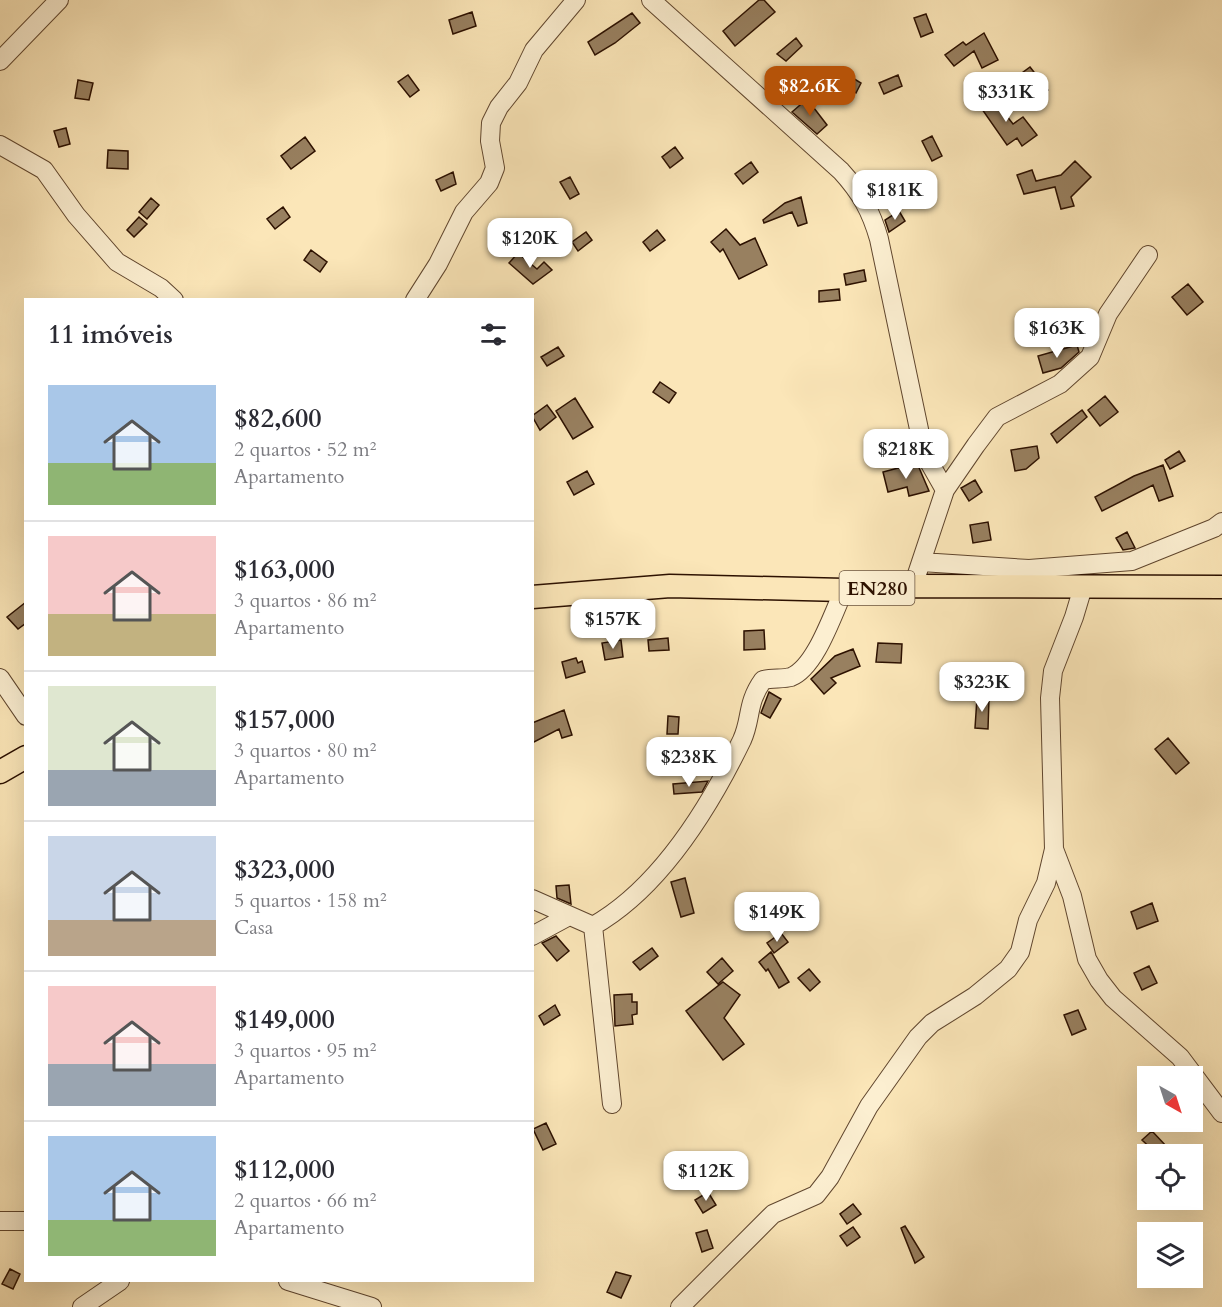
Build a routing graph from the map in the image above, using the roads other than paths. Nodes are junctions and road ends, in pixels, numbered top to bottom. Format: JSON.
{"nodes":[{"id":1,"x":59,"y":0,"type":"edge"},
{"id":2,"x":576,"y":0,"type":"edge"},
{"id":3,"x":651,"y":0,"type":"edge"},
{"id":4,"x":0,"y":61,"type":"edge"},
{"id":5,"x":0,"y":145,"type":"edge"},
{"id":6,"x":1148,"y":255,"type":"dead end"},
{"id":7,"x":172,"y":298,"type":"edge"},
{"id":8,"x":416,"y":298,"type":"edge"},
{"id":9,"x":945,"y":490,"type":"junction"},
{"id":10,"x":1222,"y":522,"type":"edge"},
{"id":11,"x":921,"y":561,"type":"junction"},
{"id":12,"x":913,"y":586,"type":"junction"},
{"id":13,"x":1083,"y":586,"type":"junction"},
{"id":14,"x":1222,"y":587,"type":"edge"},
{"id":15,"x":844,"y":590,"type":"junction"},
{"id":16,"x":534,"y":597,"type":"edge"},
{"id":17,"x":0,"y":678,"type":"edge"},
{"id":18,"x":24,"y":713,"type":"edge"},
{"id":19,"x":24,"y":758,"type":"edge"},
{"id":20,"x":0,"y":772,"type":"edge"},
{"id":21,"x":1054,"y":849,"type":"junction"},
{"id":22,"x":534,"y":900,"type":"edge"},
{"id":23,"x":569,"y":916,"type":"junction"},
{"id":24,"x":593,"y":926,"type":"junction"},
{"id":25,"x":534,"y":935,"type":"edge"},
{"id":26,"x":612,"y":1104,"type":"dead end"},
{"id":27,"x":1222,"y":1113,"type":"edge"},
{"id":28,"x":0,"y":1221,"type":"edge"},
{"id":29,"x":24,"y":1221,"type":"edge"},
{"id":30,"x":119,"y":1282,"type":"edge"},
{"id":31,"x":291,"y":1282,"type":"edge"},
{"id":32,"x":82,"y":1307,"type":"edge"},
{"id":33,"x":372,"y":1307,"type":"edge"},
{"id":34,"x":680,"y":1307,"type":"edge"}],
"edges":[{"from":1,"to":4,"type":"street"},
{"from":2,"to":8,"type":"street"},
{"from":3,"to":9,"type":"street"},
{"from":5,"to":7,"type":"street"},
{"from":6,"to":9,"type":"street"},
{"from":9,"to":11,"type":"street"},
{"from":10,"to":11,"type":"street"},
{"from":11,"to":12,"type":"street"},
{"from":12,"to":13,"type":"main road","number":"EN280"},
{"from":12,"to":15,"type":"main road","number":"EN280"},
{"from":13,"to":14,"type":"main road","number":"EN280"},
{"from":13,"to":21,"type":"street"},
{"from":15,"to":16,"type":"main road","number":"EN280"},
{"from":15,"to":24,"type":"street"},
{"from":17,"to":18,"type":"street"},
{"from":19,"to":20,"type":"main road"},
{"from":21,"to":27,"type":"street"},
{"from":21,"to":34,"type":"street"},
{"from":22,"to":23,"type":"street"},
{"from":23,"to":24,"type":"street"},
{"from":23,"to":25,"type":"street"},
{"from":24,"to":26,"type":"street"},
{"from":28,"to":29,"type":"street"},
{"from":30,"to":32,"type":"street"},
{"from":31,"to":33,"type":"street"}]}
